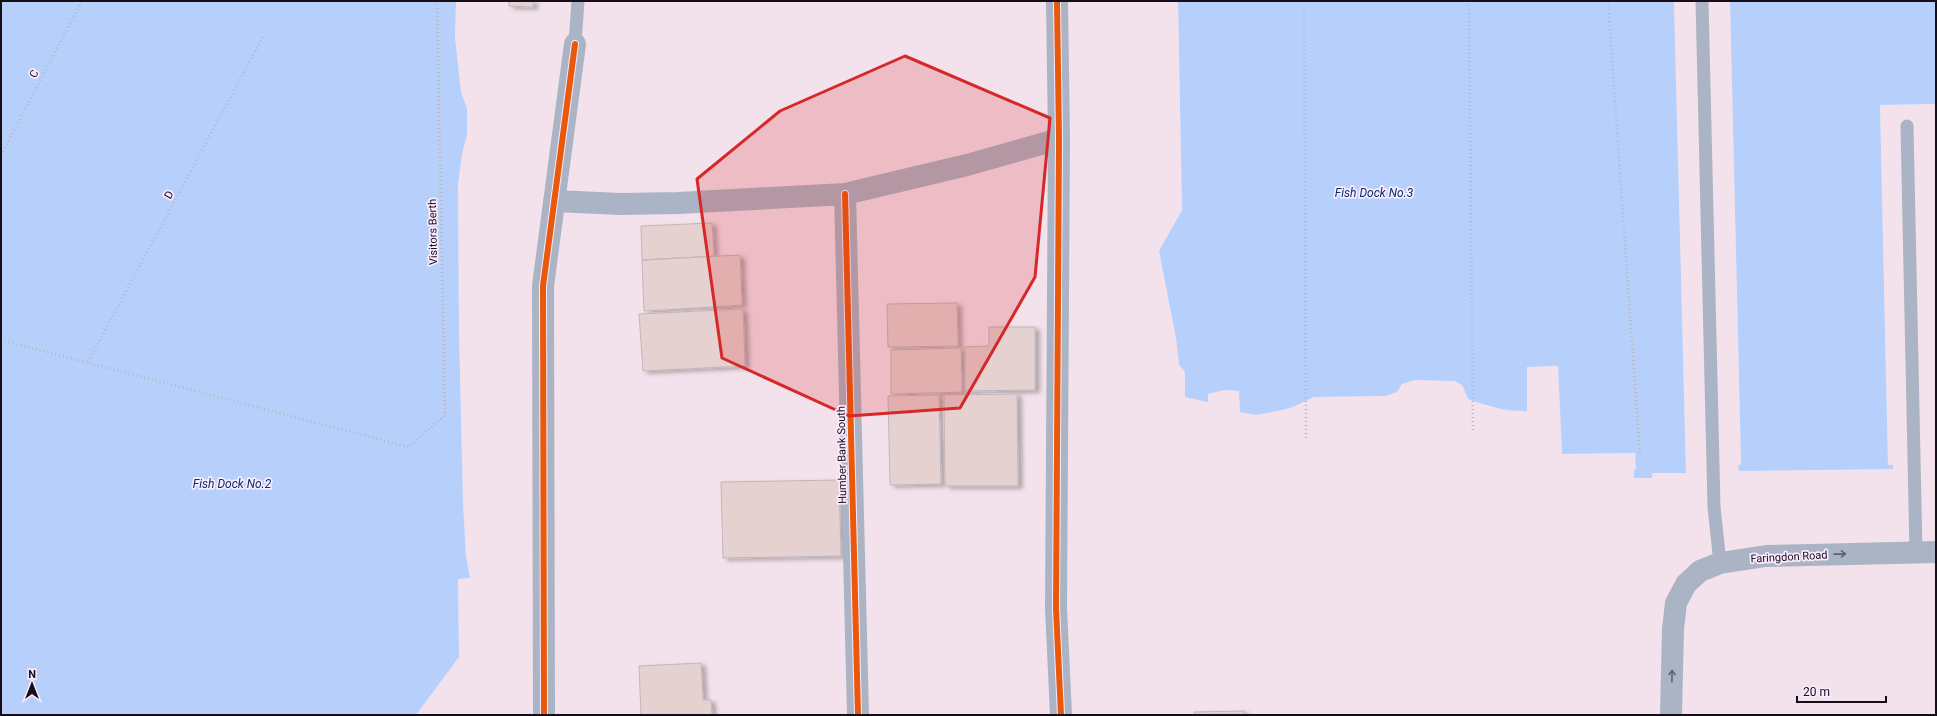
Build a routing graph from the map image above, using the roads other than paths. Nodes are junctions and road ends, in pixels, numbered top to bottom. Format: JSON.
{"nodes":[{"id":1,"x":578,"y":1,"type":"edge"},
{"id":2,"x":1057,"y":1,"type":"edge"},
{"id":3,"x":1702,"y":1,"type":"edge"},
{"id":4,"x":575,"y":44,"type":"joint"},
{"id":5,"x":1907,"y":126,"type":"dead end"},
{"id":6,"x":1059,"y":139,"type":"junction"},
{"id":7,"x":845,"y":194,"type":"junction"},
{"id":8,"x":554,"y":201,"type":"junction"},
{"id":9,"x":1926,"y":552,"type":"edge"},
{"id":10,"x":1720,"y":562,"type":"junction"},
{"id":11,"x":544,"y":715,"type":"edge"},
{"id":12,"x":858,"y":715,"type":"edge"},
{"id":13,"x":1061,"y":715,"type":"edge"},
{"id":14,"x":1671,"y":715,"type":"edge"}],
"edges":[{"from":1,"to":4,"type":"lane"},
{"from":2,"to":6,"type":"street"},
{"from":3,"to":10,"type":"lane"},
{"from":4,"to":8,"type":"street"},
{"from":5,"to":9,"type":"lane"},
{"from":6,"to":7,"type":"street"},
{"from":6,"to":13,"type":"street"},
{"from":7,"to":8,"type":"street"},
{"from":7,"to":12,"type":"street","name":"Humber Bank South"},
{"from":8,"to":11,"type":"street"},
{"from":10,"to":9,"type":"street","name":"Faringdon Road","one_way":true},
{"from":14,"to":10,"type":"street","name":"Faringdon Road","one_way":true}]}
